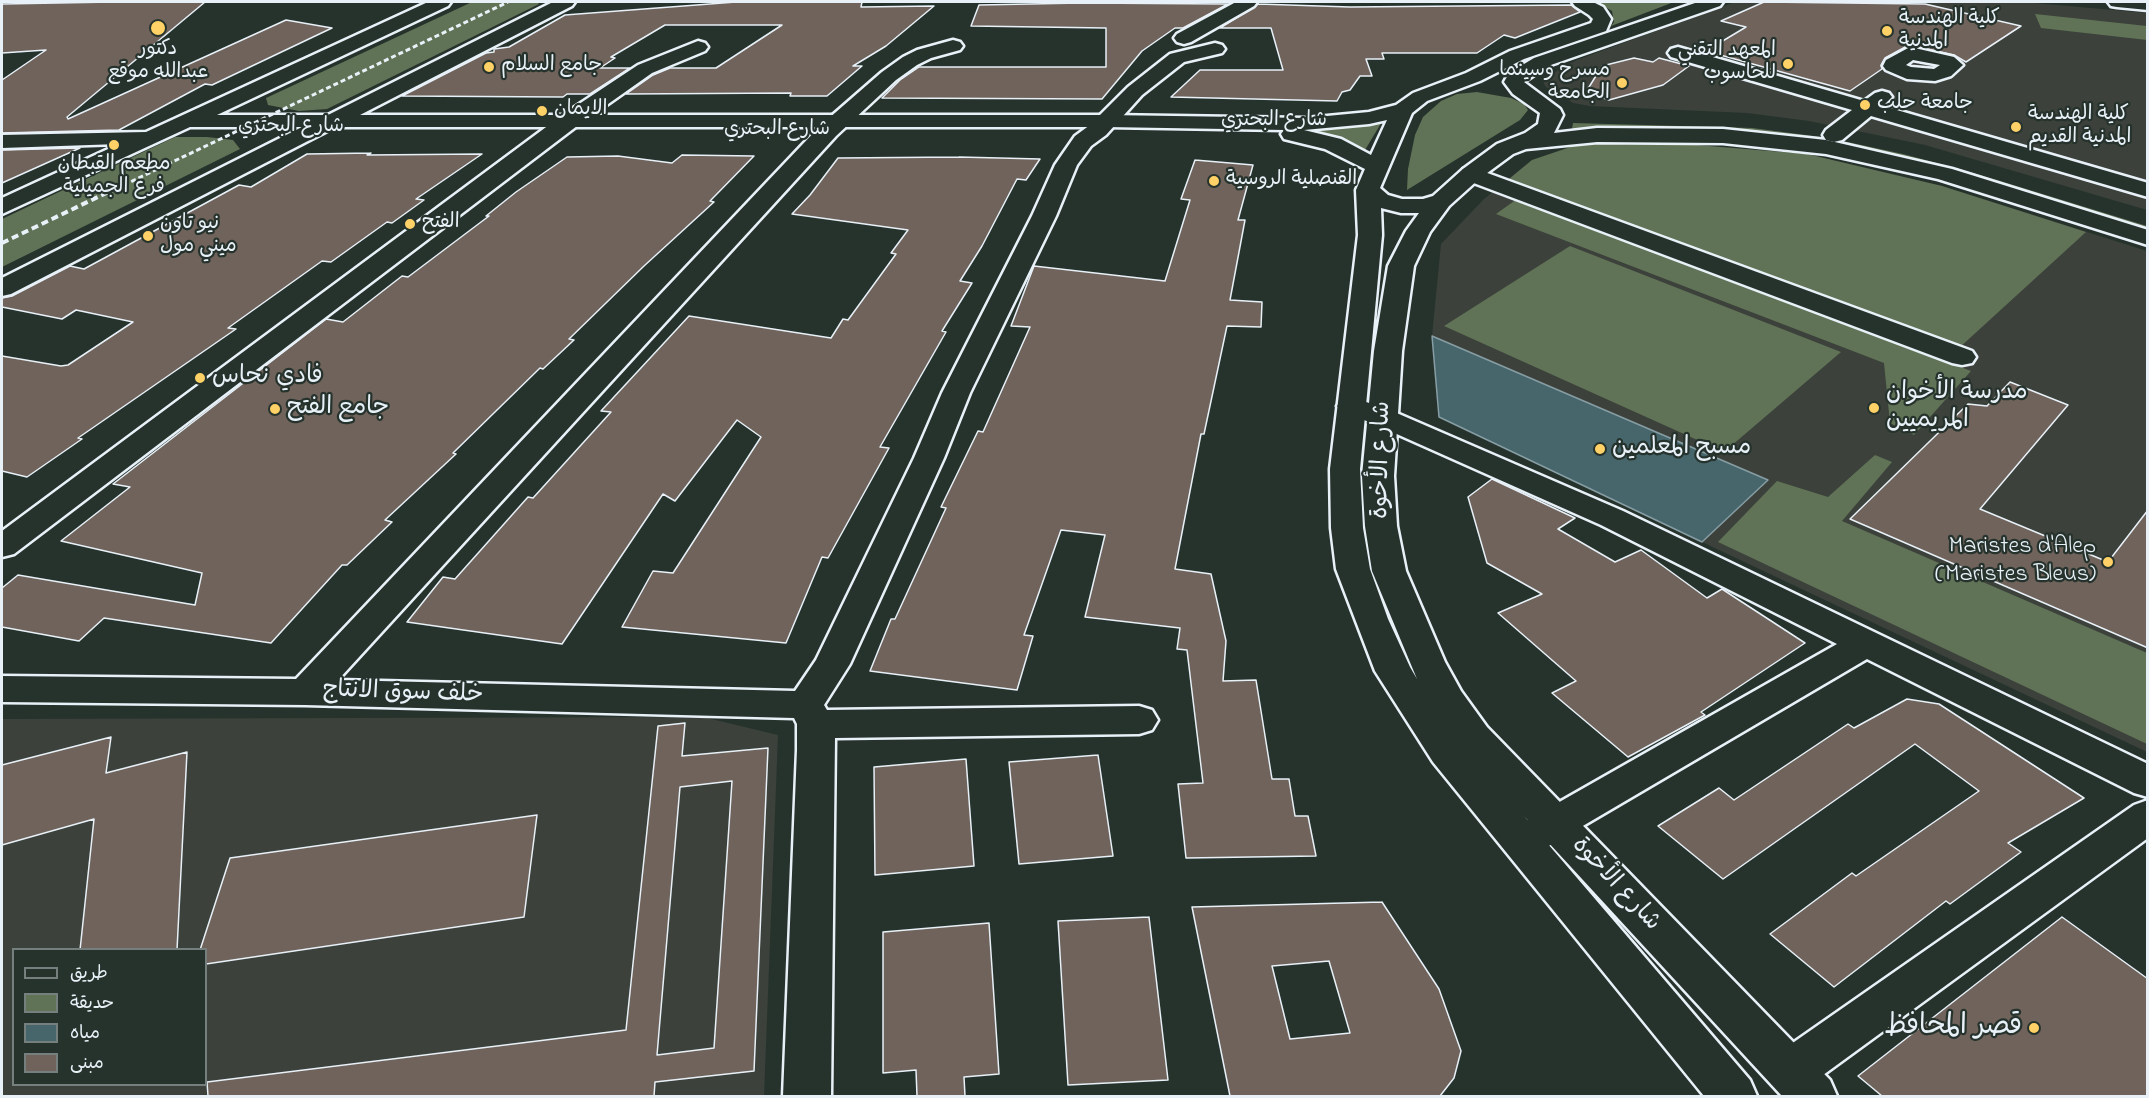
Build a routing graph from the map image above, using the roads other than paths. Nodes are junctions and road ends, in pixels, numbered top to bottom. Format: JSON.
{"nodes":[{"id":1,"x":442,"y":2,"type":"edge"},
{"id":2,"x":566,"y":2,"type":"edge"},
{"id":3,"x":1248,"y":2,"type":"edge"},
{"id":4,"x":1581,"y":2,"type":"edge"},
{"id":5,"x":1714,"y":2,"type":"edge"},
{"id":6,"x":2117,"y":2,"type":"edge"},
{"id":7,"x":2148,"y":5,"type":"edge"},
{"id":8,"x":1185,"y":38,"type":"dead end"},
{"id":9,"x":953,"y":46,"type":"dead end"},
{"id":10,"x":698,"y":47,"type":"dead end"},
{"id":11,"x":1215,"y":50,"type":"dead end"},
{"id":12,"x":1678,"y":53,"type":"dead end"},
{"id":13,"x":1907,"y":73,"type":"dead end"},
{"id":14,"x":1459,"y":83,"type":"junction"},
{"id":15,"x":1520,"y":90,"type":"junction"},
{"id":16,"x":1870,"y":108,"type":"junction"},
{"id":17,"x":1403,"y":110,"type":"junction"},
{"id":18,"x":1552,"y":115,"type":"junction"},
{"id":19,"x":327,"y":124,"type":"junction"},
{"id":20,"x":562,"y":126,"type":"junction"},
{"id":21,"x":833,"y":126,"type":"junction"},
{"id":22,"x":1102,"y":126,"type":"junction"},
{"id":23,"x":170,"y":129,"type":"junction"},
{"id":24,"x":1834,"y":135,"type":"junction"},
{"id":25,"x":2,"y":141,"type":"edge"},
{"id":26,"x":1523,"y":142,"type":"junction"},
{"id":27,"x":1471,"y":174,"type":"junction"},
{"id":28,"x":1373,"y":179,"type":"junction"},
{"id":29,"x":2148,"y":190,"type":"edge"},
{"id":30,"x":1441,"y":201,"type":"junction"},
{"id":31,"x":2,"y":207,"type":"edge"},
{"id":32,"x":2148,"y":221,"type":"edge"},
{"id":33,"x":2148,"y":238,"type":"edge"},
{"id":34,"x":2,"y":288,"type":"edge"},
{"id":35,"x":1962,"y":357,"type":"dead end"},
{"id":36,"x":1367,"y":411,"type":"junction"},
{"id":37,"x":2,"y":547,"type":"edge"},
{"id":38,"x":1866,"y":643,"type":"junction"},
{"id":39,"x":2,"y":689,"type":"edge"},
{"id":40,"x":305,"y":692,"type":"junction"},
{"id":41,"x":811,"y":715,"type":"junction"},
{"id":42,"x":1138,"y":720,"type":"dead end"},
{"id":43,"x":2148,"y":782,"type":"edge"},
{"id":44,"x":2148,"y":816,"type":"edge"},
{"id":45,"x":1555,"y":822,"type":"junction"},
{"id":46,"x":1524,"y":843,"type":"junction"},
{"id":47,"x":1802,"y":1084,"type":"edge"},
{"id":48,"x":807,"y":1096,"type":"edge"},
{"id":49,"x":1733,"y":1096,"type":"edge"}],
"edges":[{"from":1,"to":23,"type":"main road"},
{"from":2,"to":19,"type":"main road"},
{"from":3,"to":8,"type":"main road"},
{"from":4,"to":14,"type":"main road"},
{"from":5,"to":15,"type":"main road"},
{"from":6,"to":7,"type":"main road"},
{"from":9,"to":21,"type":"main road"},
{"from":10,"to":20,"type":"main road"},
{"from":11,"to":22,"type":"main road"},
{"from":12,"to":16,"type":"main road"},
{"from":13,"to":16,"type":"main road"},
{"from":14,"to":15,"type":"main road"},
{"from":14,"to":17,"type":"main road"},
{"from":15,"to":18,"type":"main road"},
{"from":16,"to":24,"type":"main road"},
{"from":16,"to":29,"type":"main road"},
{"from":17,"to":22,"type":"main road","name":"شارع البحتري"},
{"from":17,"to":28,"type":"main road","name":"شارع الأخوة"},
{"from":18,"to":24,"type":"main road"},
{"from":18,"to":26,"type":"main road","name":"شارع الأخوة"},
{"from":19,"to":20,"type":"main road","name":"شارع البحتري"},
{"from":19,"to":23,"type":"main road","name":"شارع البحتري"},
{"from":19,"to":34,"type":"main road"},
{"from":20,"to":21,"type":"main road","name":"شارع البحتري"},
{"from":20,"to":37,"type":"main road"},
{"from":21,"to":22,"type":"main road","name":"شارع البحتري"},
{"from":21,"to":40,"type":"main road"},
{"from":22,"to":28,"type":"main road","name":"شارع البحتري"},
{"from":22,"to":41,"type":"main road"},
{"from":23,"to":25,"type":"main road","name":"شارع البحتري"},
{"from":23,"to":31,"type":"main road"},
{"from":24,"to":32,"type":"main road"},
{"from":26,"to":27,"type":"main road","name":"شارع الأخوة"},
{"from":26,"to":33,"type":"main road"},
{"from":27,"to":30,"type":"main road","name":"شارع الأخوة"},
{"from":27,"to":35,"type":"main road"},
{"from":28,"to":30,"type":"main road","name":"شارع البحتري"},
{"from":28,"to":36,"type":"main road","name":"شارع الأخوة"},
{"from":30,"to":36,"type":"main road","name":"شارع الأخوة"},
{"from":36,"to":38,"type":"main road"},
{"from":36,"to":45,"type":"main road","name":"شارع الأخوة"},
{"from":36,"to":46,"type":"main road","name":"شارع الأخوة"},
{"from":38,"to":43,"type":"main road"},
{"from":38,"to":45,"type":"main road"},
{"from":39,"to":40,"type":"main road","name":"خلف سوق الانتاج"},
{"from":40,"to":41,"type":"main road","name":"خلف سوق الانتاج"},
{"from":41,"to":42,"type":"main road","name":"خلف سوق الانتاج"},
{"from":41,"to":48,"type":"main road"},
{"from":44,"to":47,"type":"main road"},
{"from":45,"to":46,"type":"main road"},
{"from":45,"to":47,"type":"main road","name":"شارع الأخوة"},
{"from":46,"to":49,"type":"main road","name":"شارع الأخوة"}]}
